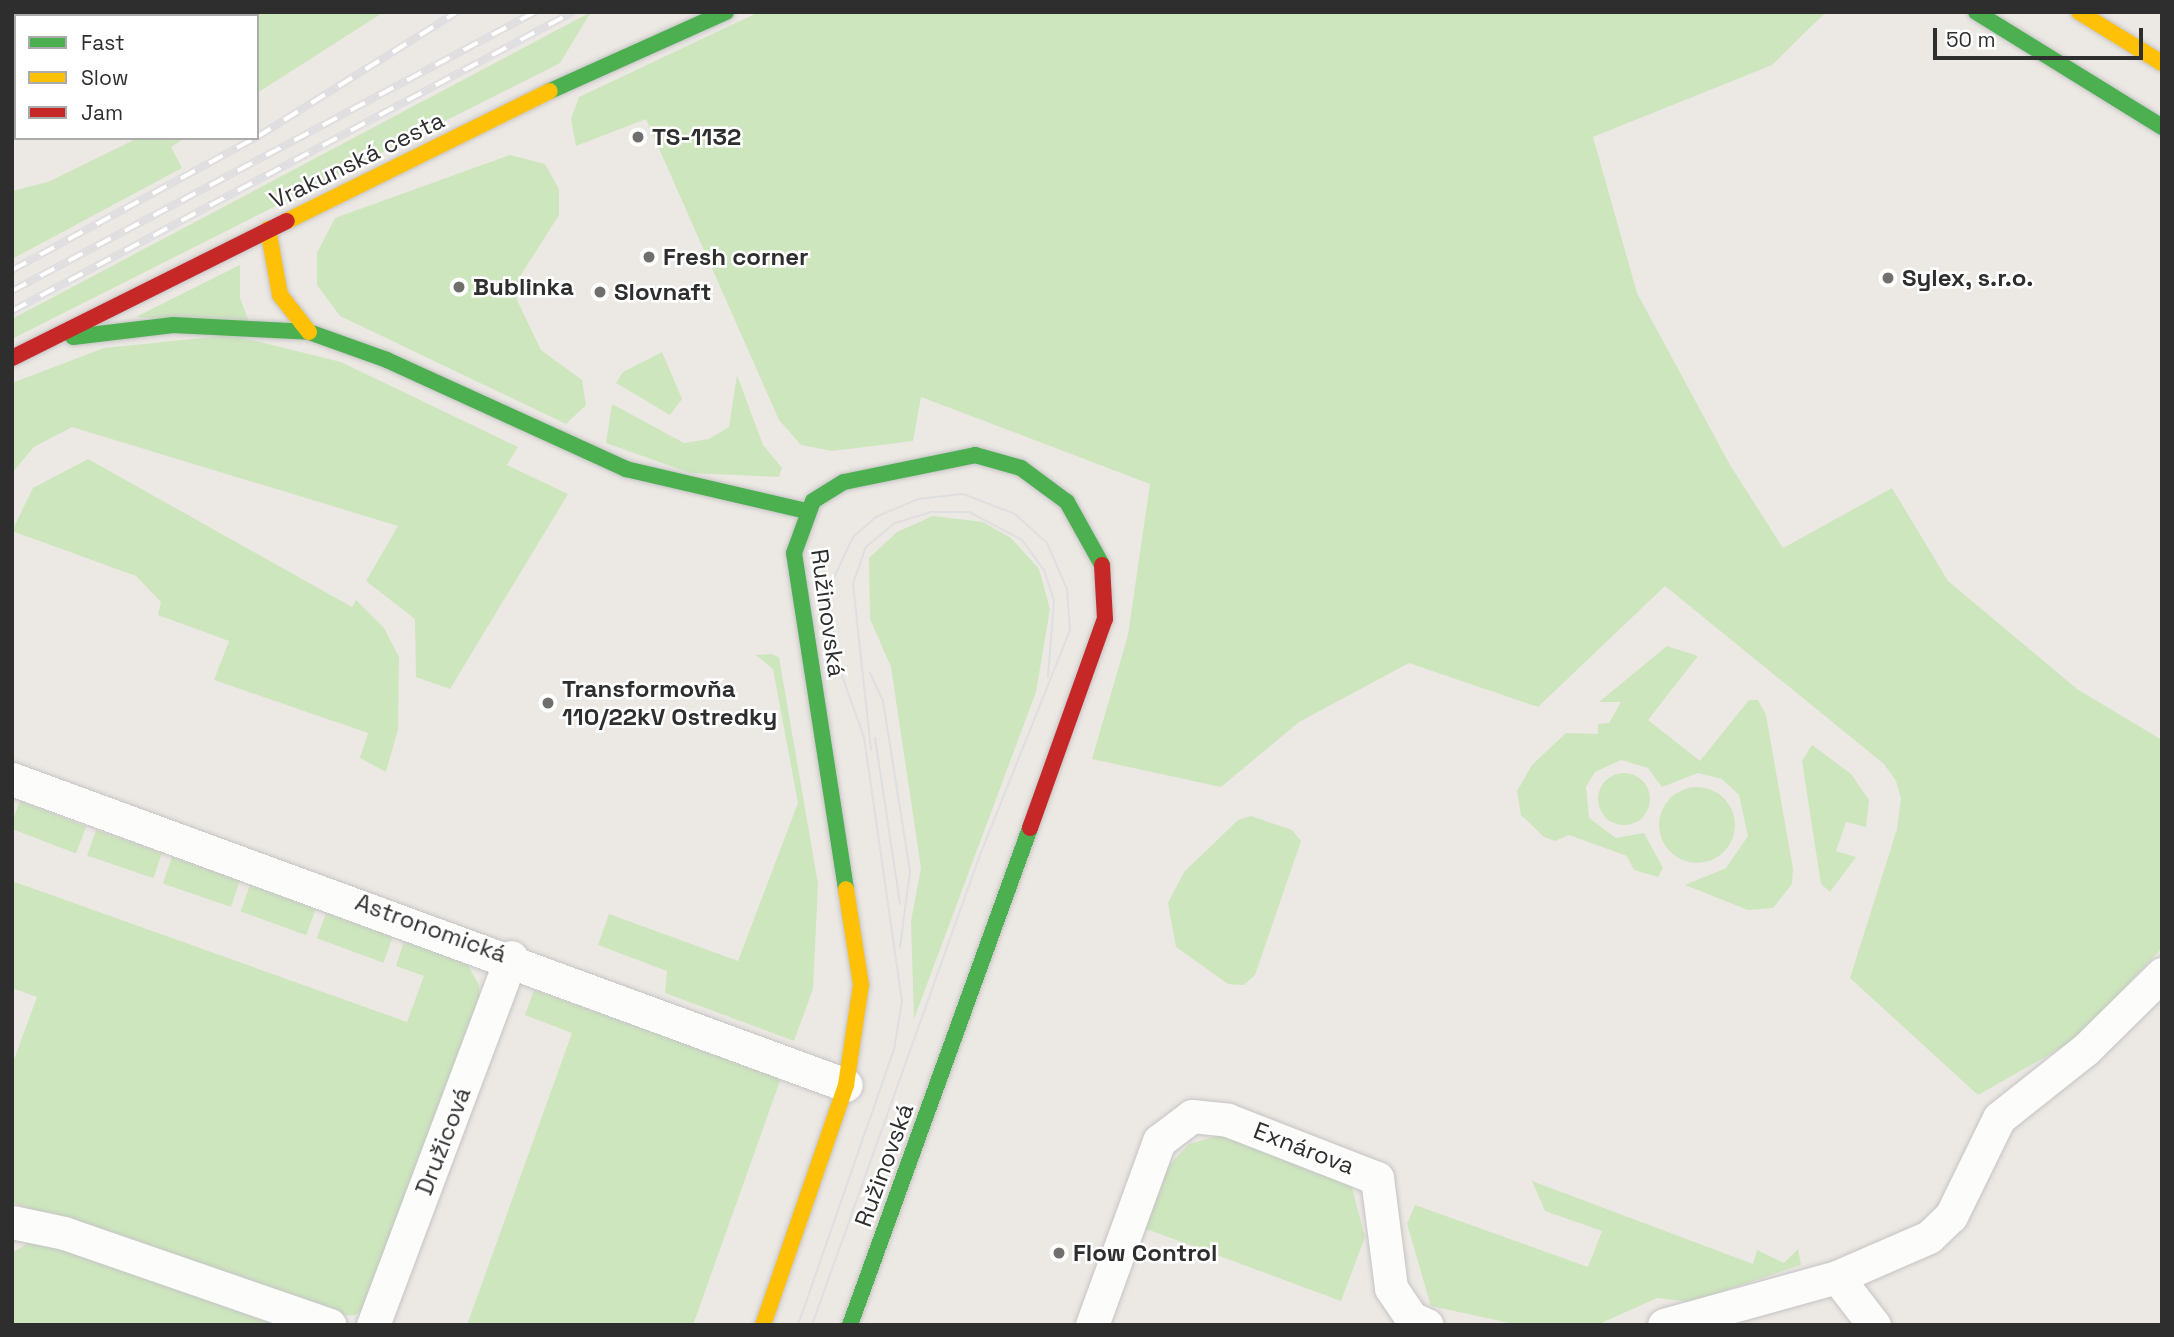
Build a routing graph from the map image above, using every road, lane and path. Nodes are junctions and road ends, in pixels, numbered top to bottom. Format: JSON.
{"nodes":[{"id":1,"x":726,"y":12,"type":"edge"},
{"id":2,"x":1976,"y":12,"type":"edge"},
{"id":3,"x":2080,"y":12,"type":"edge"},
{"id":4,"x":2162,"y":63,"type":"edge"},
{"id":5,"x":2162,"y":127,"type":"edge"},
{"id":6,"x":268,"y":229,"type":"junction"},
{"id":7,"x":309,"y":332,"type":"junction"},
{"id":8,"x":53,"y":339,"type":"junction"},
{"id":9,"x":12,"y":358,"type":"edge"},
{"id":10,"x":806,"y":511,"type":"junction"},
{"id":11,"x":12,"y":779,"type":"edge"},
{"id":12,"x":511,"y":957,"type":"junction"},
{"id":13,"x":2162,"y":974,"type":"edge"},
{"id":14,"x":846,"y":1085,"type":"junction"},
{"id":15,"x":12,"y":1222,"type":"edge"},
{"id":16,"x":1837,"y":1277,"type":"junction"},
{"id":17,"x":329,"y":1325,"type":"edge"},
{"id":18,"x":373,"y":1325,"type":"edge"},
{"id":19,"x":763,"y":1325,"type":"edge"},
{"id":20,"x":850,"y":1325,"type":"edge"},
{"id":21,"x":1092,"y":1325,"type":"edge"},
{"id":22,"x":1427,"y":1325,"type":"edge"},
{"id":23,"x":1664,"y":1325,"type":"edge"},
{"id":24,"x":1874,"y":1325,"type":"edge"}],
"edges":[{"from":1,"to":6,"type":"main road","name":"Vrakunská cesta"},
{"from":2,"to":5,"type":"main road"},
{"from":3,"to":4,"type":"main road"},
{"from":6,"to":7,"type":"main road"},
{"from":6,"to":8,"type":"main road","name":"Vrakunská cesta"},
{"from":7,"to":8,"type":"main road"},
{"from":7,"to":10,"type":"main road"},
{"from":8,"to":9,"type":"main road","name":"Vrakunská cesta"},
{"from":10,"to":14,"type":"main road","name":"Ružinovská"},
{"from":10,"to":20,"type":"main road","name":"Ružinovská"},
{"from":11,"to":12,"type":"street","name":"Astronomická"},
{"from":12,"to":14,"type":"street","name":"Astronomická"},
{"from":12,"to":18,"type":"street","name":"Družicová"},
{"from":13,"to":16,"type":"street"},
{"from":14,"to":19,"type":"main road","name":"Ružinovská"},
{"from":15,"to":17,"type":"street"},
{"from":16,"to":23,"type":"street"},
{"from":16,"to":24,"type":"street"},
{"from":21,"to":22,"type":"street","name":"Exnárova"}]}
